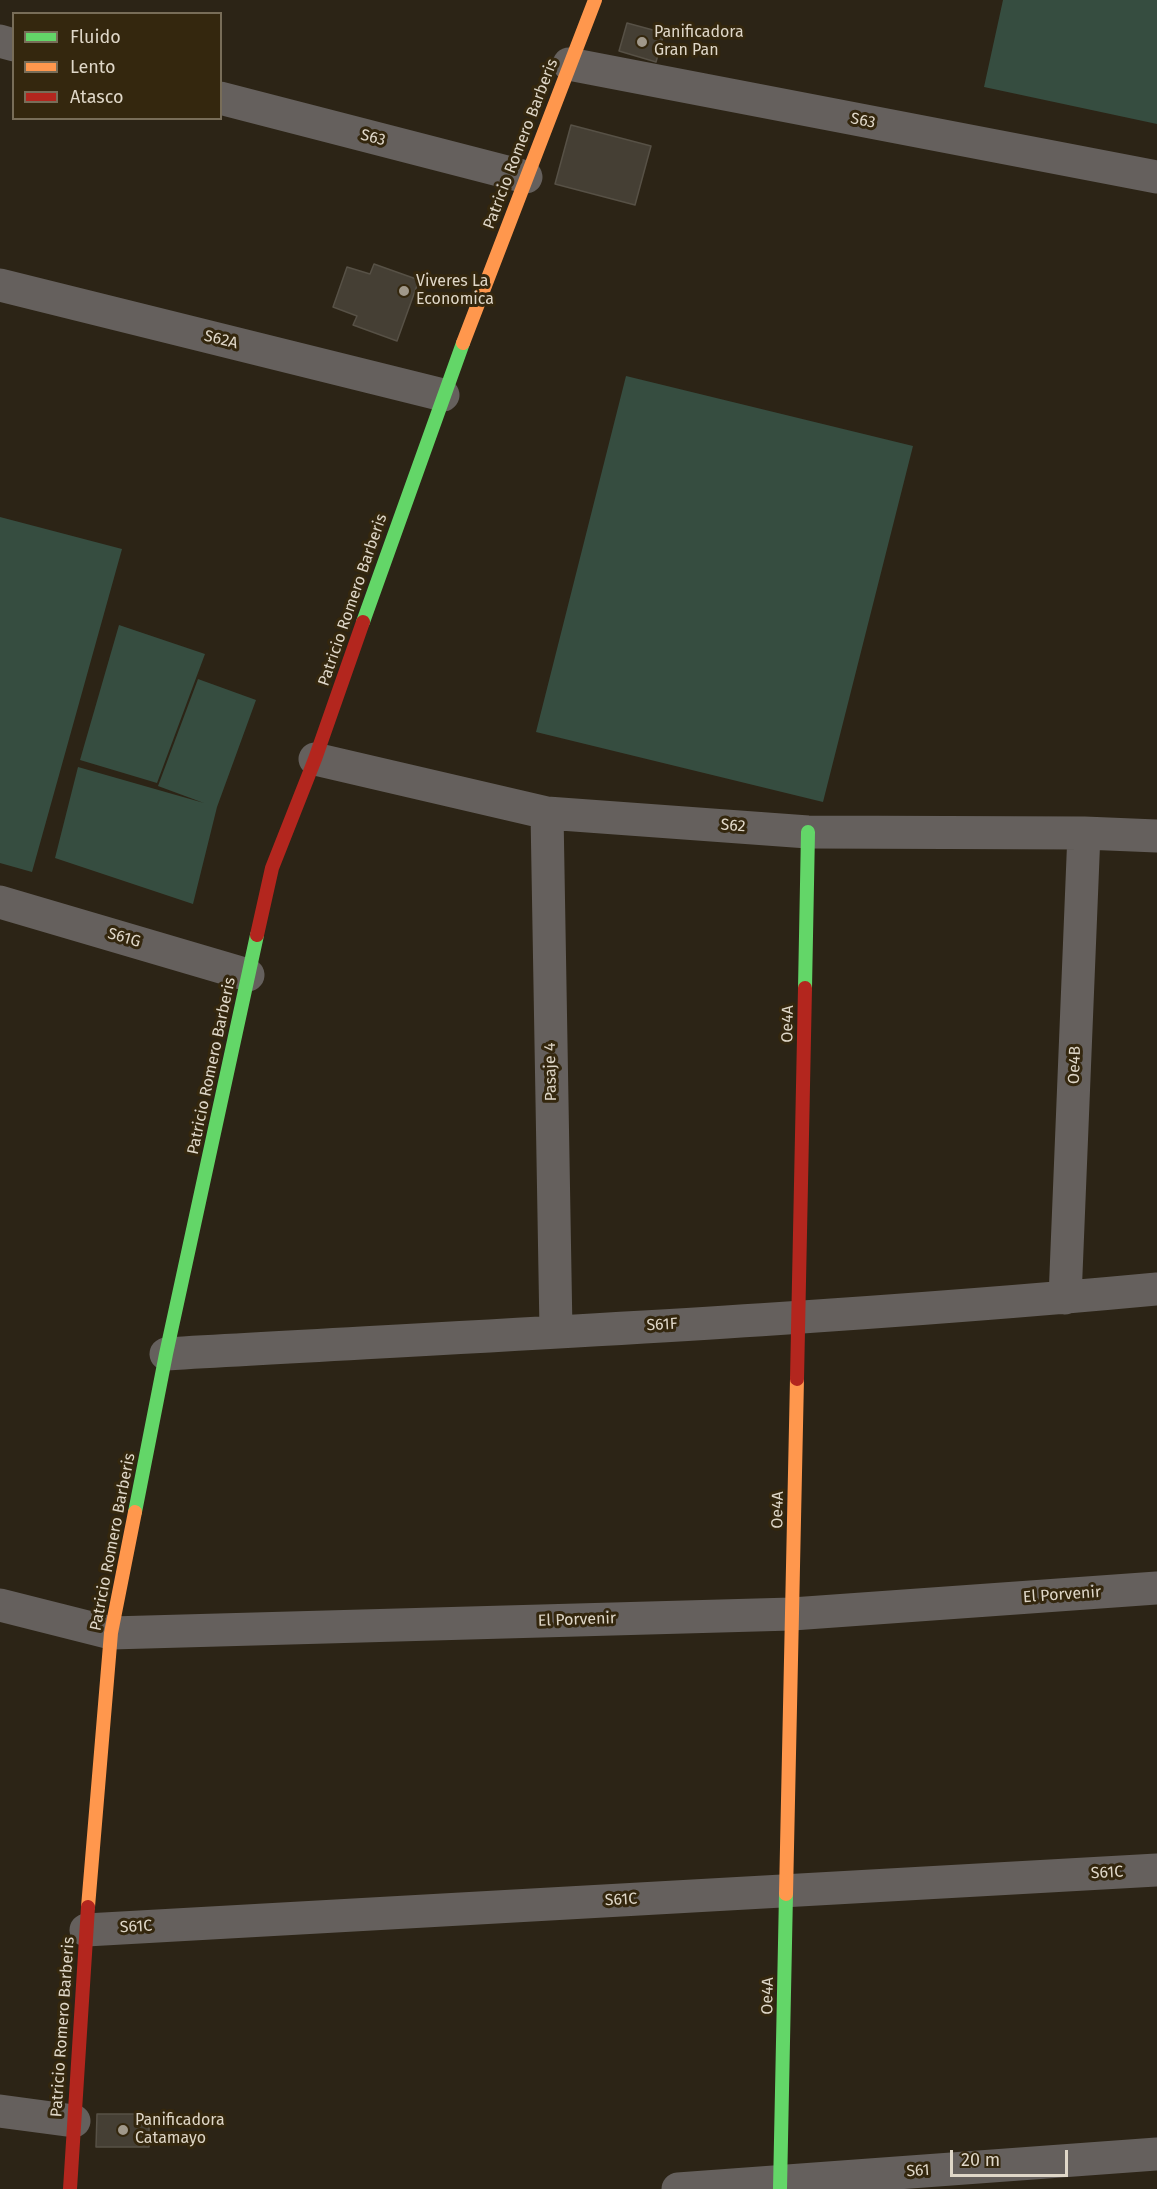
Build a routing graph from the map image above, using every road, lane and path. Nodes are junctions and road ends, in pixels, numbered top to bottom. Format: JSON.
{"nodes":[{"id":1,"x":595,"y":0,"type":"edge"},
{"id":2,"x":569,"y":64,"type":"junction"},
{"id":3,"x":222,"y":99,"type":"edge"},
{"id":4,"x":526,"y":177,"type":"junction"},
{"id":5,"x":1157,"y":177,"type":"edge"},
{"id":6,"x":0,"y":285,"type":"edge"},
{"id":7,"x":443,"y":395,"type":"junction"},
{"id":8,"x":315,"y":759,"type":"junction"},
{"id":9,"x":547,"y":813,"type":"junction"},
{"id":10,"x":808,"y":832,"type":"junction"},
{"id":11,"x":1084,"y":833,"type":"junction"},
{"id":12,"x":1157,"y":836,"type":"edge"},
{"id":13,"x":0,"y":902,"type":"edge"},
{"id":14,"x":248,"y":975,"type":"junction"},
{"id":15,"x":1157,"y":1289,"type":"edge"},
{"id":16,"x":1065,"y":1298,"type":"junction"},
{"id":17,"x":798,"y":1317,"type":"junction"},
{"id":18,"x":556,"y":1331,"type":"junction"},
{"id":19,"x":166,"y":1354,"type":"junction"},
{"id":20,"x":1157,"y":1588,"type":"edge"},
{"id":21,"x":0,"y":1605,"type":"edge"},
{"id":22,"x":792,"y":1614,"type":"junction"},
{"id":23,"x":111,"y":1633,"type":"junction"},
{"id":24,"x":1157,"y":1870,"type":"edge"},
{"id":25,"x":786,"y":1891,"type":"junction"},
{"id":26,"x":86,"y":1930,"type":"junction"},
{"id":27,"x":0,"y":2111,"type":"edge"},
{"id":28,"x":74,"y":2121,"type":"junction"},
{"id":29,"x":1157,"y":2154,"type":"edge"},
{"id":30,"x":780,"y":2185,"type":"edge"},
{"id":31,"x":70,"y":2189,"type":"edge"},
{"id":32,"x":678,"y":2189,"type":"edge"}],
"edges":[{"from":1,"to":2,"type":"street","name":"Patricio Romero Barberis"},
{"from":2,"to":4,"type":"street","name":"Patricio Romero Barberis"},
{"from":2,"to":5,"type":"street","name":"S63"},
{"from":3,"to":4,"type":"street","name":"S63"},
{"from":4,"to":7,"type":"street","name":"Patricio Romero Barberis"},
{"from":6,"to":7,"type":"street","name":"S62A"},
{"from":7,"to":8,"type":"street","name":"Patricio Romero Barberis"},
{"from":8,"to":9,"type":"street","name":"S62"},
{"from":8,"to":14,"type":"street","name":"Patricio Romero Barberis"},
{"from":9,"to":10,"type":"street","name":"S62"},
{"from":9,"to":18,"type":"street","name":"Pasaje 4"},
{"from":10,"to":11,"type":"street","name":"S62"},
{"from":10,"to":17,"type":"street","name":"Oe4A"},
{"from":11,"to":12,"type":"street","name":"S62"},
{"from":11,"to":16,"type":"street","name":"Oe4B"},
{"from":13,"to":14,"type":"street","name":"S61G"},
{"from":14,"to":19,"type":"street","name":"Patricio Romero Barberis"},
{"from":15,"to":16,"type":"street","name":"S61F"},
{"from":16,"to":17,"type":"street","name":"S61F"},
{"from":17,"to":18,"type":"street","name":"S61F"},
{"from":17,"to":22,"type":"street","name":"Oe4A"},
{"from":18,"to":19,"type":"street","name":"S61F"},
{"from":19,"to":23,"type":"street","name":"Patricio Romero Barberis"},
{"from":20,"to":22,"type":"street","name":"El Porvenir"},
{"from":21,"to":23,"type":"street","name":"El Porvenir"},
{"from":22,"to":23,"type":"street","name":"El Porvenir"},
{"from":22,"to":25,"type":"street","name":"Oe4A"},
{"from":23,"to":26,"type":"street","name":"Patricio Romero Barberis"},
{"from":24,"to":25,"type":"street","name":"S61C"},
{"from":25,"to":26,"type":"street","name":"S61C"},
{"from":25,"to":30,"type":"street","name":"Oe4A"},
{"from":26,"to":28,"type":"street","name":"Patricio Romero Barberis"},
{"from":27,"to":28,"type":"street"},
{"from":28,"to":31,"type":"street","name":"Patricio Romero Barberis"},
{"from":29,"to":30,"type":"street","name":"S61"},
{"from":30,"to":32,"type":"street","name":"S61"}]}
